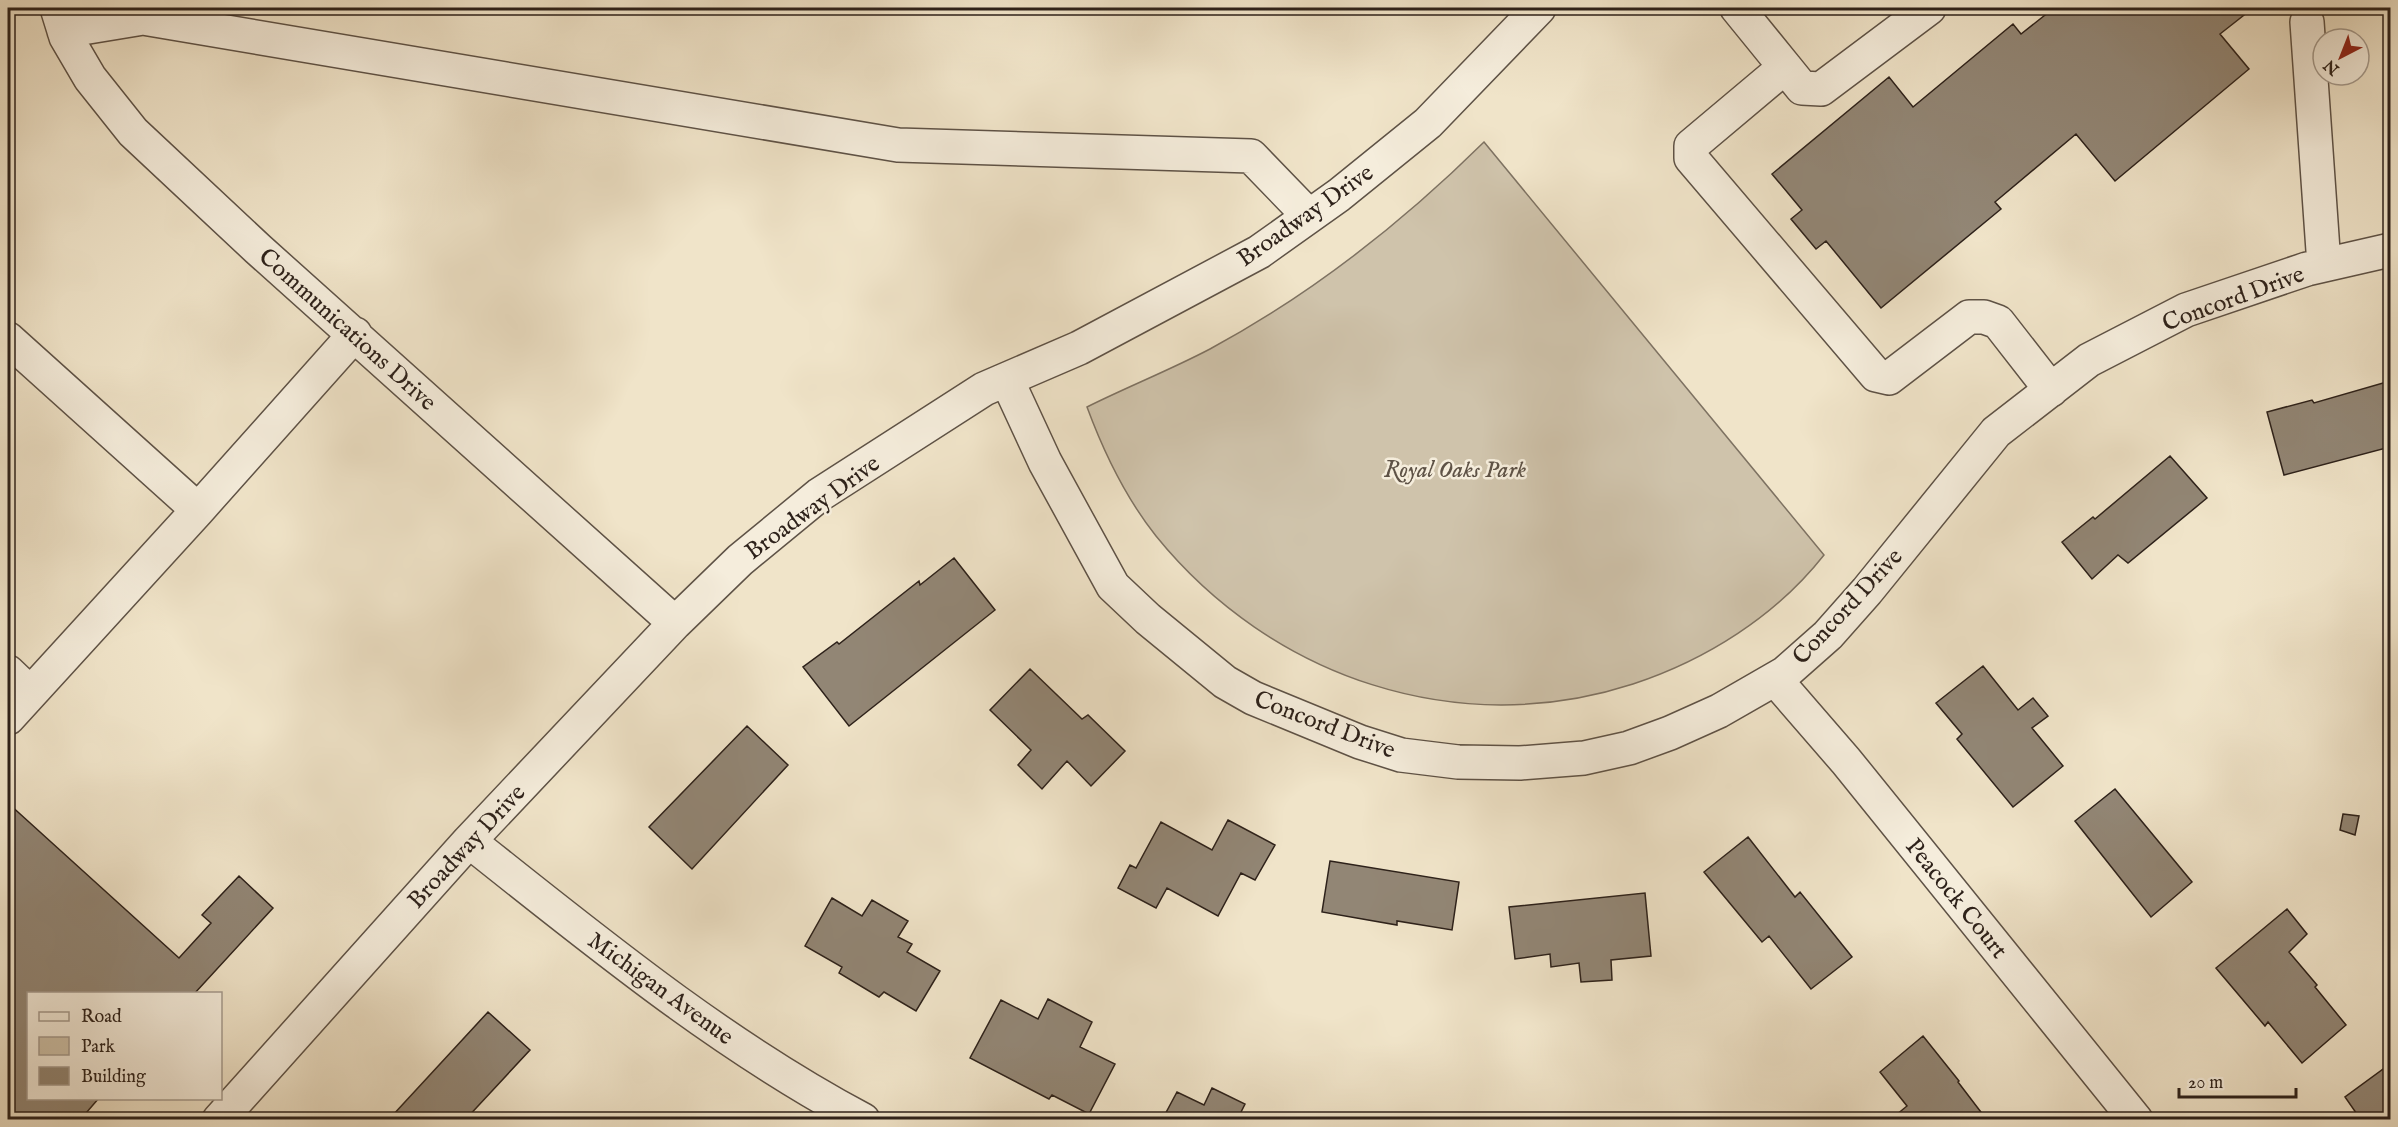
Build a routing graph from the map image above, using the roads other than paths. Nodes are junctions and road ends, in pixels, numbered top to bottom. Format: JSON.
{"nodes":[{"id":1,"x":1539,"y":8,"type":"edge"},
{"id":2,"x":1737,"y":8,"type":"edge"},
{"id":3,"x":1929,"y":8,"type":"edge"},
{"id":4,"x":181,"y":16,"type":"edge"},
{"id":5,"x":61,"y":19,"type":"edge"},
{"id":6,"x":2307,"y":22,"type":"dead end"},
{"id":7,"x":1785,"y":67,"type":"junction"},
{"id":8,"x":1309,"y":216,"type":"junction"},
{"id":9,"x":2391,"y":250,"type":"edge"},
{"id":10,"x":2324,"y":265,"type":"junction"},
{"id":11,"x":356,"y":334,"type":"junction"},
{"id":12,"x":8,"y":339,"type":"edge"},
{"id":13,"x":1006,"y":380,"type":"junction"},
{"id":14,"x":2051,"y":390,"type":"junction"},
{"id":15,"x":198,"y":510,"type":"junction"},
{"id":16,"x":675,"y":623,"type":"junction"},
{"id":17,"x":1775,"y":679,"type":"junction"},
{"id":18,"x":19,"y":682,"type":"edge"},
{"id":19,"x":8,"y":718,"type":"edge"},
{"id":20,"x":469,"y":841,"type":"junction"},
{"id":21,"x":219,"y":1119,"type":"edge"},
{"id":22,"x":863,"y":1119,"type":"edge"},
{"id":23,"x":2136,"y":1119,"type":"edge"}],
"edges":[{"from":1,"to":8,"type":"street","name":"Broadway Drive"},
{"from":2,"to":7,"type":"street"},
{"from":3,"to":7,"type":"street"},
{"from":4,"to":5,"type":"street"},
{"from":4,"to":8,"type":"street"},
{"from":5,"to":11,"type":"street","name":"Communications Drive"},
{"from":6,"to":10,"type":"street"},
{"from":7,"to":14,"type":"street"},
{"from":8,"to":13,"type":"street","name":"Broadway Drive"},
{"from":9,"to":10,"type":"street","name":"Concord Drive"},
{"from":10,"to":14,"type":"street","name":"Concord Drive"},
{"from":11,"to":15,"type":"street"},
{"from":11,"to":16,"type":"street","name":"Communications Drive"},
{"from":12,"to":15,"type":"street"},
{"from":13,"to":16,"type":"street","name":"Broadway Drive"},
{"from":13,"to":17,"type":"street","name":"Concord Drive"},
{"from":14,"to":17,"type":"street","name":"Concord Drive"},
{"from":15,"to":18,"type":"street"},
{"from":16,"to":20,"type":"street","name":"Broadway Drive"},
{"from":17,"to":23,"type":"street","name":"Peacock Court"},
{"from":18,"to":19,"type":"street"},
{"from":20,"to":21,"type":"street","name":"Broadway Drive"},
{"from":20,"to":22,"type":"street","name":"Michigan Avenue"}]}
